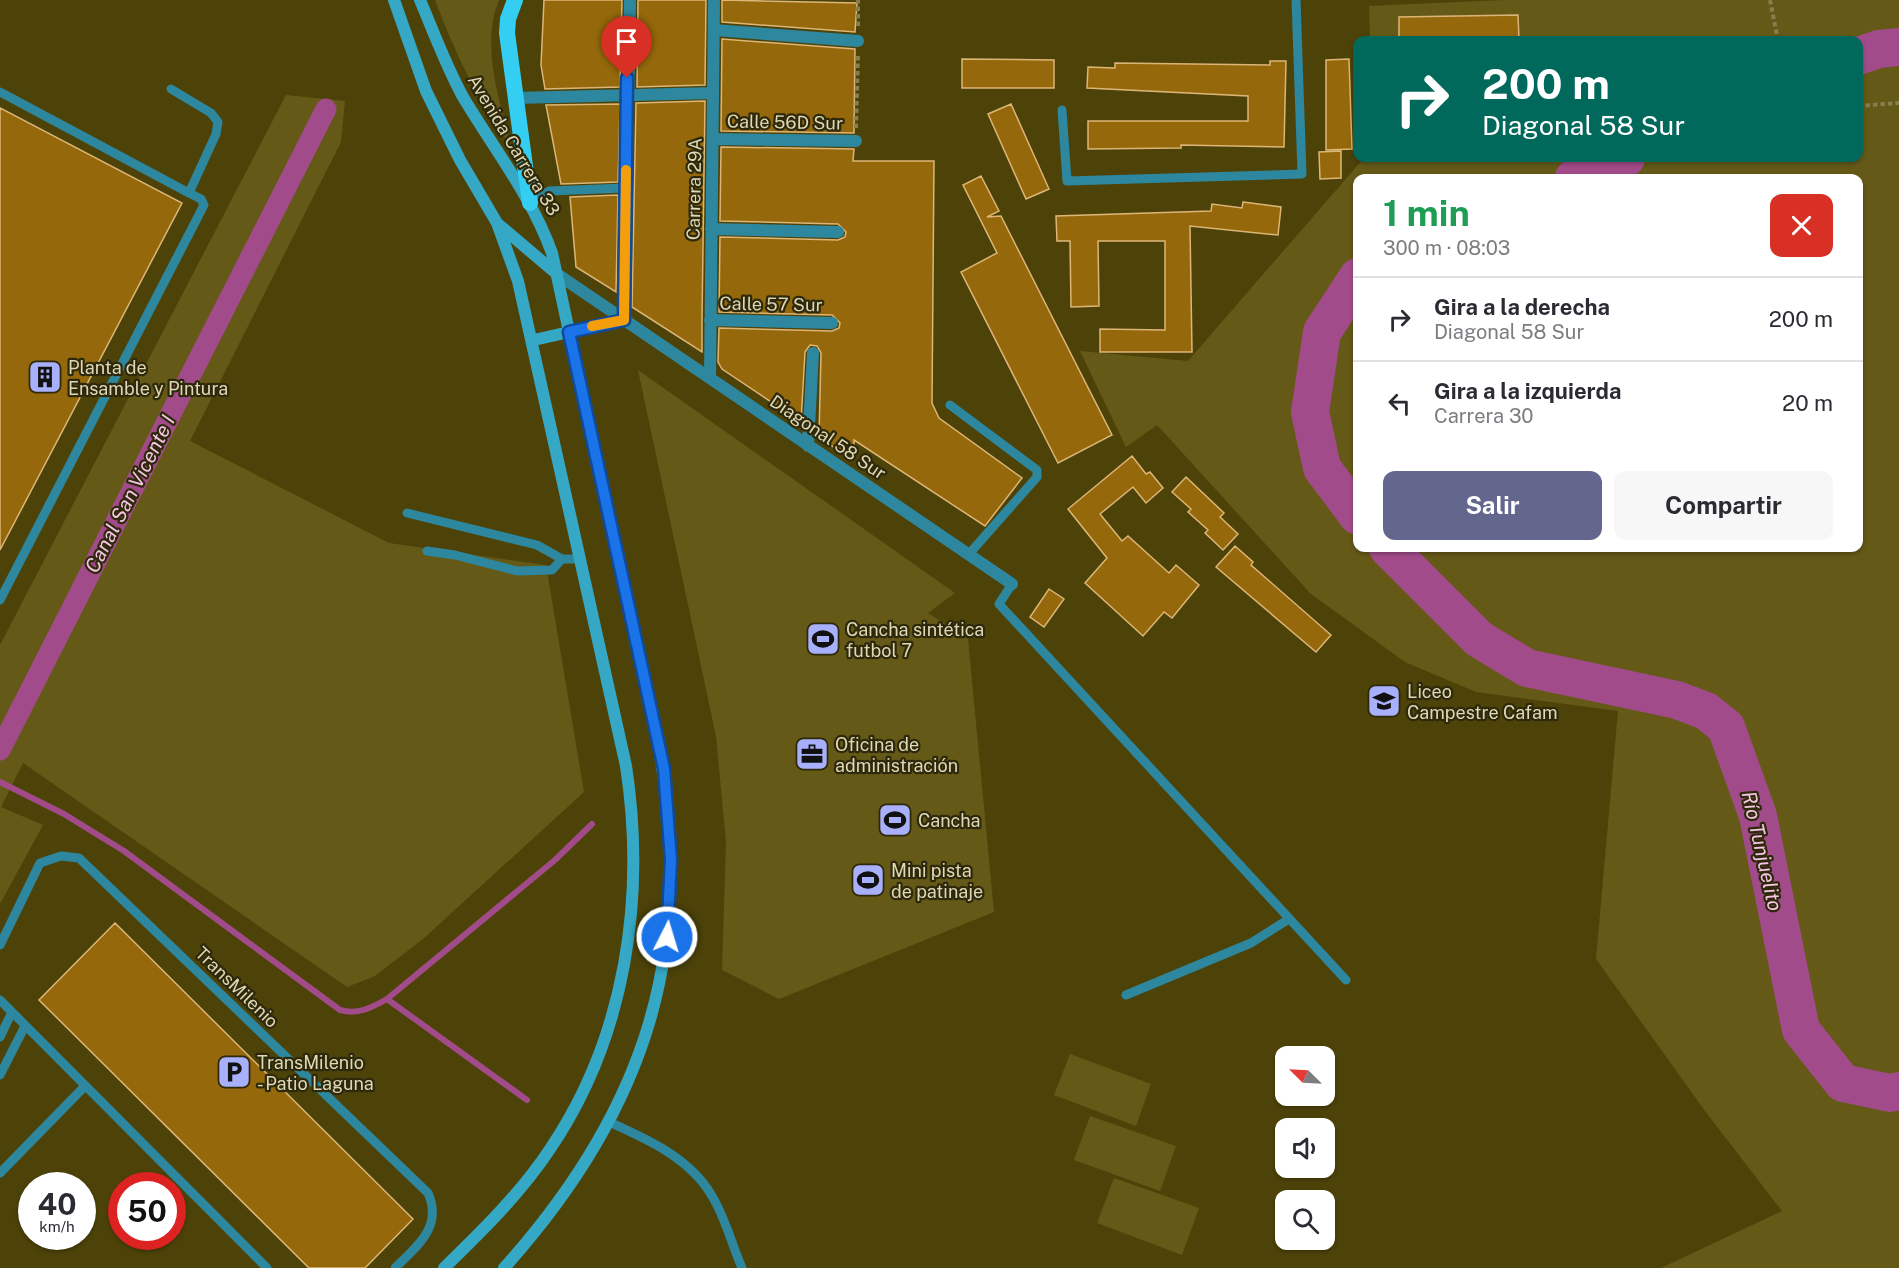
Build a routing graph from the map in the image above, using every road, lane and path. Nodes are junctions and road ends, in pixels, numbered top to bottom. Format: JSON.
{"nodes":[{"id":1,"x":394,"y":0,"type":"edge"},
{"id":2,"x":420,"y":0,"type":"edge"},
{"id":3,"x":515,"y":0,"type":"edge"},
{"id":4,"x":630,"y":0,"type":"edge"},
{"id":5,"x":714,"y":0,"type":"edge"},
{"id":6,"x":858,"y":0,"type":"edge"},
{"id":7,"x":1296,"y":0,"type":"edge"},
{"id":8,"x":1770,"y":0,"type":"edge"},
{"id":9,"x":714,"y":30,"type":"junction"},
{"id":10,"x":1777,"y":36,"type":"edge"},
{"id":11,"x":858,"y":40,"type":"junction"},
{"id":12,"x":171,"y":89,"type":"dead end"},
{"id":13,"x":0,"y":92,"type":"edge"},
{"id":14,"x":713,"y":93,"type":"junction"},
{"id":15,"x":627,"y":97,"type":"junction"},
{"id":16,"x":515,"y":98,"type":"junction"},
{"id":17,"x":1899,"y":103,"type":"edge"},
{"id":18,"x":1863,"y":106,"type":"edge"},
{"id":19,"x":1062,"y":110,"type":"dead end"},
{"id":20,"x":713,"y":139,"type":"junction"},
{"id":21,"x":856,"y":141,"type":"joint"},
{"id":22,"x":626,"y":188,"type":"junction"},
{"id":23,"x":189,"y":193,"type":"junction"},
{"id":24,"x":530,"y":203,"type":"junction"},
{"id":25,"x":497,"y":223,"type":"junction"},
{"id":26,"x":711,"y":229,"type":"junction"},
{"id":27,"x":838,"y":232,"type":"dead end"},
{"id":28,"x":557,"y":273,"type":"junction"},
{"id":29,"x":624,"y":320,"type":"junction"},
{"id":30,"x":710,"y":320,"type":"junction"},
{"id":31,"x":832,"y":323,"type":"dead end"},
{"id":32,"x":569,"y":332,"type":"junction"},
{"id":33,"x":534,"y":340,"type":"junction"},
{"id":34,"x":813,"y":353,"type":"dead end"},
{"id":35,"x":710,"y":378,"type":"junction"},
{"id":36,"x":950,"y":405,"type":"dead end"},
{"id":37,"x":808,"y":446,"type":"junction"},
{"id":38,"x":407,"y":513,"type":"dead end"},
{"id":39,"x":427,"y":551,"type":"dead end"},
{"id":40,"x":969,"y":554,"type":"junction"},
{"id":41,"x":562,"y":559,"type":"junction"},
{"id":42,"x":581,"y":559,"type":"junction"},
{"id":43,"x":1012,"y":584,"type":"joint"},
{"id":44,"x":0,"y":600,"type":"edge"},
{"id":45,"x":1289,"y":919,"type":"junction"},
{"id":46,"x":0,"y":945,"type":"edge"},
{"id":47,"x":1346,"y":980,"type":"dead end"},
{"id":48,"x":1126,"y":995,"type":"dead end"},
{"id":49,"x":0,"y":1000,"type":"edge"},
{"id":50,"x":12,"y":1012,"type":"junction"},
{"id":51,"x":26,"y":1026,"type":"junction"},
{"id":52,"x":0,"y":1037,"type":"edge"},
{"id":53,"x":0,"y":1076,"type":"edge"},
{"id":54,"x":85,"y":1086,"type":"junction"},
{"id":55,"x":609,"y":1122,"type":"junction"},
{"id":56,"x":0,"y":1173,"type":"edge"},
{"id":57,"x":267,"y":1268,"type":"edge"},
{"id":58,"x":395,"y":1268,"type":"edge"},
{"id":59,"x":444,"y":1268,"type":"edge"},
{"id":60,"x":504,"y":1268,"type":"edge"},
{"id":61,"x":742,"y":1268,"type":"edge"}],
"edges":[{"from":1,"to":25,"type":"main road"},
{"from":2,"to":24,"type":"main road","name":"Avenida Carrera 33"},
{"from":3,"to":16,"type":"highway"},
{"from":4,"to":15,"type":"street"},
{"from":5,"to":9,"type":"street","name":"Carrera 29A"},
{"from":6,"to":11,"type":"path"},
{"from":7,"to":19,"type":"lane"},
{"from":8,"to":10,"type":"path"},
{"from":9,"to":11,"type":"street"},
{"from":9,"to":14,"type":"street","name":"Carrera 29A"},
{"from":11,"to":21,"type":"path"},
{"from":12,"to":23,"type":"lane"},
{"from":13,"to":23,"type":"lane"},
{"from":14,"to":15,"type":"street"},
{"from":14,"to":20,"type":"street","name":"Carrera 29A"},
{"from":15,"to":16,"type":"street"},
{"from":15,"to":22,"type":"street"},
{"from":16,"to":24,"type":"highway"},
{"from":17,"to":18,"type":"path"},
{"from":20,"to":21,"type":"street","name":"Calle 56D Sur"},
{"from":20,"to":26,"type":"street","name":"Carrera 29A"},
{"from":22,"to":24,"type":"lane"},
{"from":22,"to":29,"type":"street"},
{"from":23,"to":44,"type":"lane"},
{"from":24,"to":28,"type":"main road","name":"Avenida Carrera 33"},
{"from":25,"to":28,"type":"main road"},
{"from":25,"to":33,"type":"main road"},
{"from":26,"to":27,"type":"street"},
{"from":26,"to":30,"type":"street","name":"Carrera 29A"},
{"from":28,"to":29,"type":"street","name":"Diagonal 58 Sur"},
{"from":28,"to":32,"type":"main road","name":"Avenida Carrera 33"},
{"from":29,"to":32,"type":"street"},
{"from":29,"to":35,"type":"street","name":"Diagonal 58 Sur"},
{"from":30,"to":31,"type":"street","name":"Calle 57 Sur"},
{"from":30,"to":35,"type":"street","name":"Carrera 29A"},
{"from":32,"to":33,"type":"main road"},
{"from":32,"to":55,"type":"main road","name":"Avenida Carrera 33"},
{"from":33,"to":42,"type":"main road"},
{"from":34,"to":37,"type":"street"},
{"from":35,"to":37,"type":"street","name":"Diagonal 58 Sur"},
{"from":36,"to":40,"type":"lane"},
{"from":37,"to":40,"type":"street","name":"Diagonal 58 Sur"},
{"from":38,"to":41,"type":"lane"},
{"from":39,"to":41,"type":"lane"},
{"from":40,"to":43,"type":"street","name":"Diagonal 58 Sur"},
{"from":41,"to":42,"type":"lane"},
{"from":42,"to":59,"type":"main road"},
{"from":43,"to":45,"type":"lane"},
{"from":45,"to":47,"type":"lane"},
{"from":45,"to":48,"type":"lane"},
{"from":46,"to":58,"type":"lane","name":"TransMilenio"},
{"from":49,"to":50,"type":"lane"},
{"from":50,"to":51,"type":"lane"},
{"from":50,"to":52,"type":"lane"},
{"from":51,"to":53,"type":"lane"},
{"from":51,"to":54,"type":"lane"},
{"from":54,"to":56,"type":"lane"},
{"from":54,"to":57,"type":"lane"},
{"from":55,"to":60,"type":"main road","name":"Avenida Carrera 33"},
{"from":55,"to":61,"type":"lane"}]}
